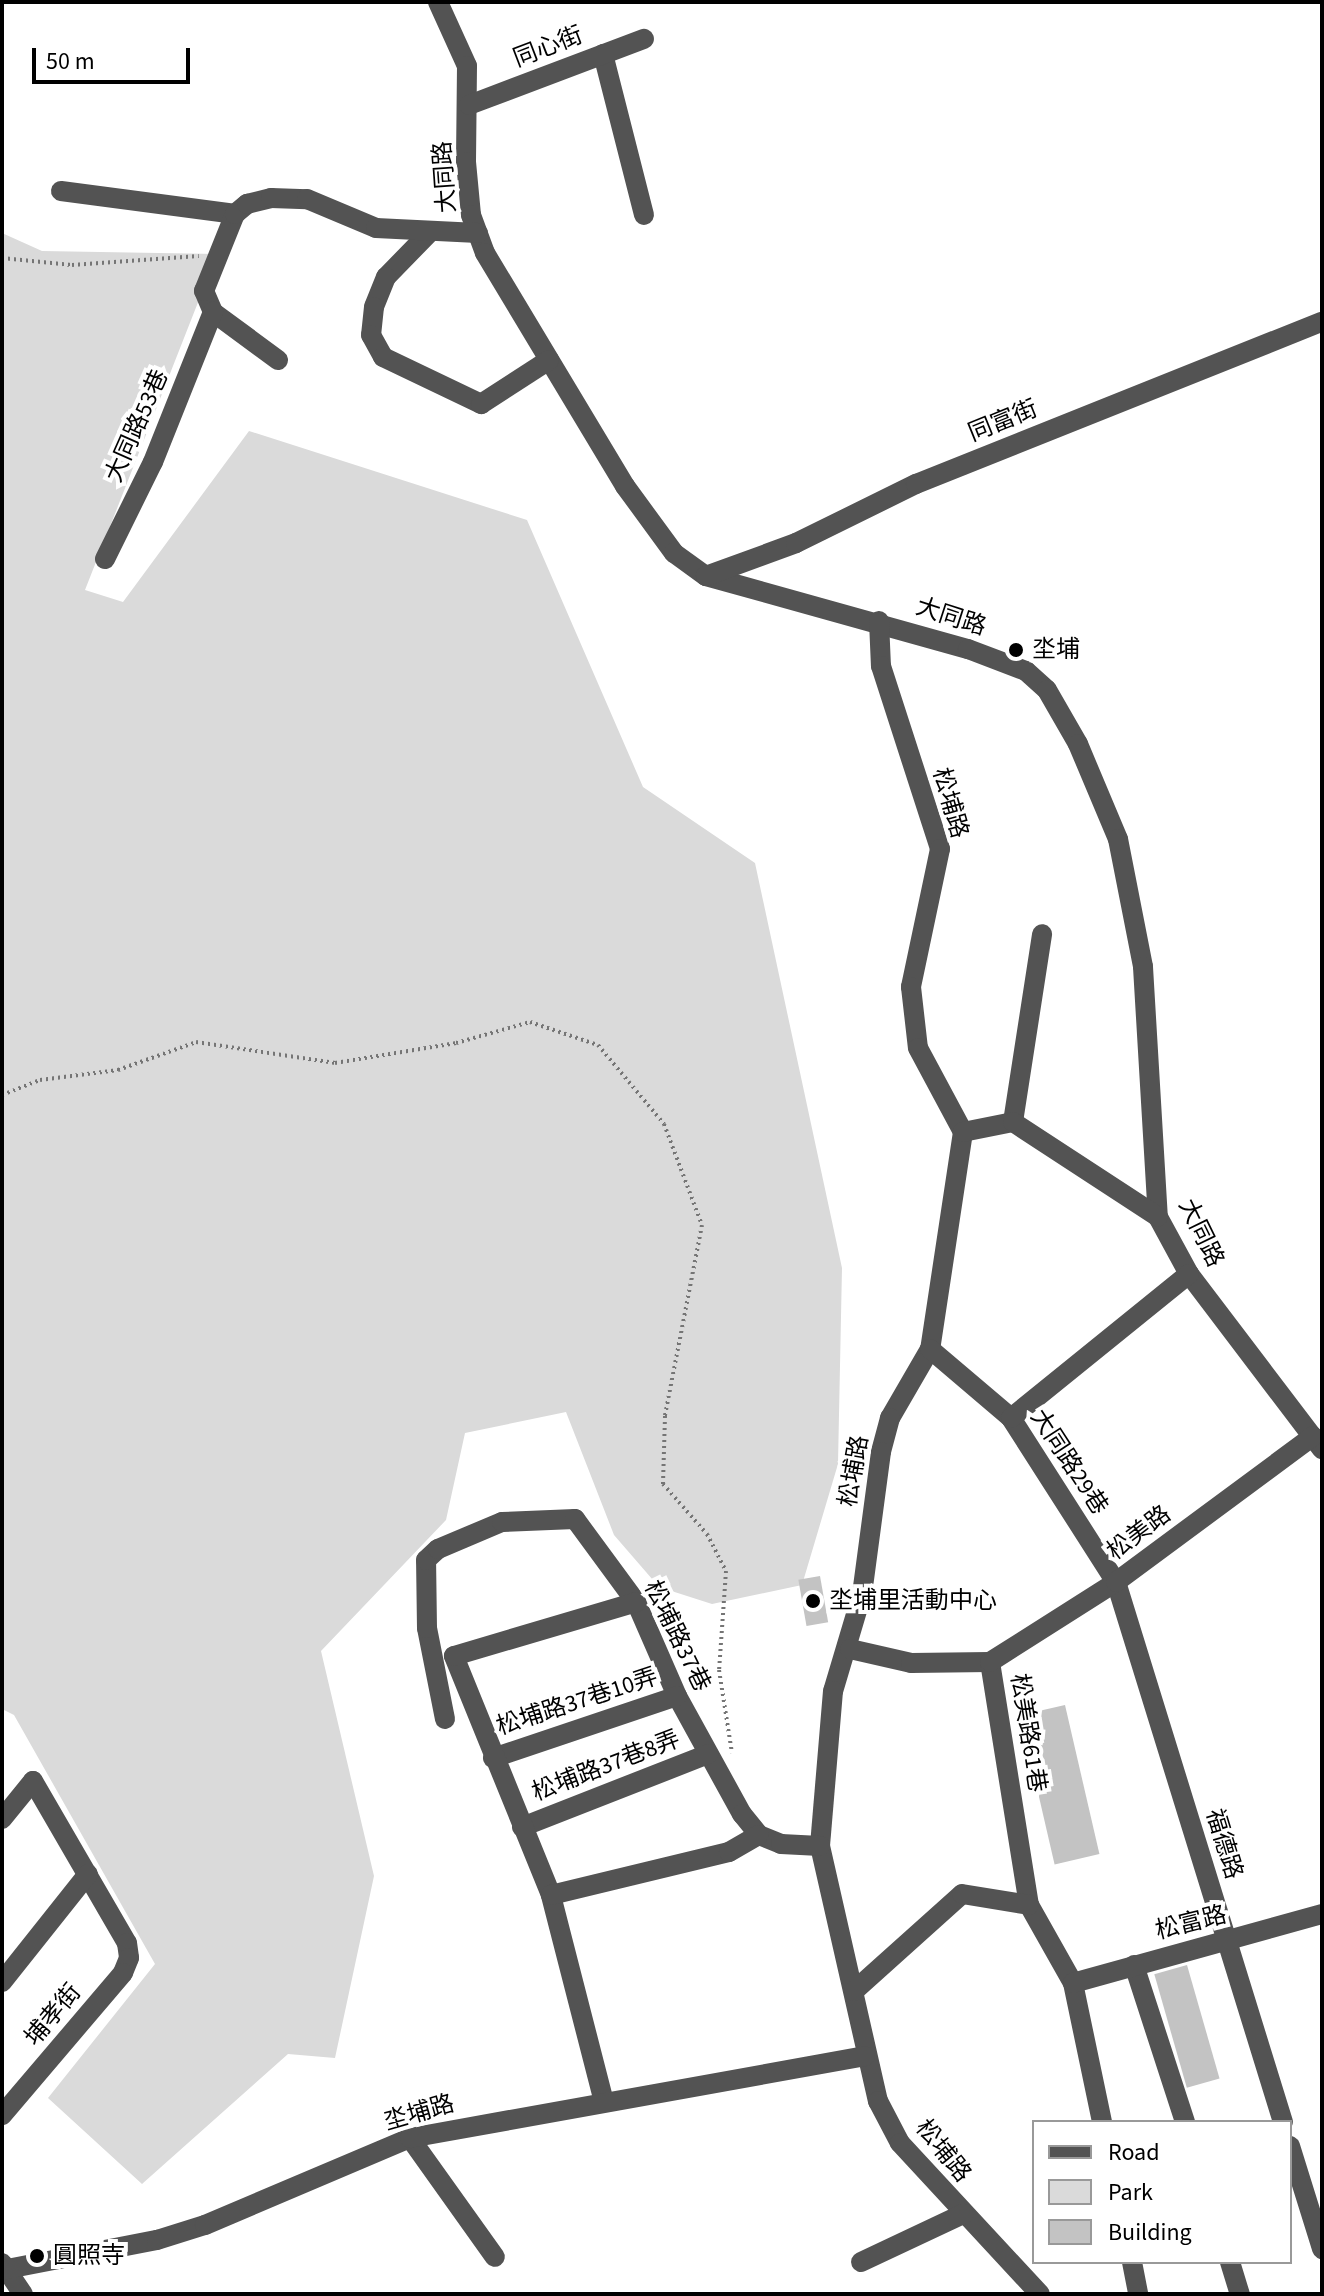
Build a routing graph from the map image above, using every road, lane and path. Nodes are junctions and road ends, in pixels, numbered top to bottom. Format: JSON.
{"nodes":[{"id":1,"x":438,"y":2,"type":"edge"},
{"id":2,"x":644,"y":39,"type":"dead end"},
{"id":3,"x":603,"y":54,"type":"junction"},
{"id":4,"x":469,"y":105,"type":"junction"},
{"id":5,"x":61,"y":191,"type":"dead end"},
{"id":6,"x":235,"y":214,"type":"junction"},
{"id":7,"x":644,"y":215,"type":"dead end"},
{"id":8,"x":478,"y":233,"type":"junction"},
{"id":9,"x":428,"y":234,"type":"junction"},
{"id":10,"x":203,"y":255,"type":"dead end"},
{"id":11,"x":2,"y":258,"type":"edge"},
{"id":12,"x":213,"y":312,"type":"junction"},
{"id":13,"x":1322,"y":322,"type":"edge"},
{"id":14,"x":278,"y":360,"type":"dead end"},
{"id":15,"x":549,"y":360,"type":"junction"},
{"id":16,"x":105,"y":559,"type":"dead end"},
{"id":17,"x":706,"y":576,"type":"junction"},
{"id":18,"x":879,"y":621,"type":"junction"},
{"id":19,"x":1042,"y":934,"type":"dead end"},
{"id":20,"x":2,"y":1095,"type":"edge"},
{"id":21,"x":1013,"y":1122,"type":"junction"},
{"id":22,"x":963,"y":1132,"type":"junction"},
{"id":23,"x":1158,"y":1217,"type":"junction"},
{"id":24,"x":1189,"y":1274,"type":"junction"},
{"id":25,"x":930,"y":1349,"type":"junction"},
{"id":26,"x":1011,"y":1418,"type":"junction"},
{"id":27,"x":1317,"y":1442,"type":"edge"},
{"id":28,"x":1116,"y":1582,"type":"junction"},
{"id":29,"x":636,"y":1602,"type":"junction"},
{"id":30,"x":850,"y":1649,"type":"junction"},
{"id":31,"x":990,"y":1662,"type":"junction"},
{"id":32,"x":677,"y":1696,"type":"junction"},
{"id":33,"x":445,"y":1719,"type":"dead end"},
{"id":34,"x":708,"y":1754,"type":"junction"},
{"id":35,"x":733,"y":1757,"type":"dead end"},
{"id":36,"x":493,"y":1758,"type":"junction"},
{"id":37,"x":2,"y":1819,"type":"edge"},
{"id":38,"x":522,"y":1827,"type":"junction"},
{"id":39,"x":759,"y":1835,"type":"junction"},
{"id":40,"x":820,"y":1846,"type":"junction"},
{"id":41,"x":88,"y":1874,"type":"junction"},
{"id":42,"x":551,"y":1895,"type":"junction"},
{"id":43,"x":1029,"y":1905,"type":"junction"},
{"id":44,"x":1322,"y":1914,"type":"edge"},
{"id":45,"x":1226,"y":1941,"type":"junction"},
{"id":46,"x":1134,"y":1965,"type":"junction"},
{"id":47,"x":2,"y":1982,"type":"edge"},
{"id":48,"x":1073,"y":1983,"type":"junction"},
{"id":49,"x":854,"y":1991,"type":"junction"},
{"id":50,"x":865,"y":2056,"type":"junction"},
{"id":51,"x":604,"y":2102,"type":"junction"},
{"id":52,"x":2,"y":2115,"type":"edge"},
{"id":53,"x":1102,"y":2120,"type":"edge"},
{"id":54,"x":1184,"y":2120,"type":"edge"},
{"id":55,"x":1282,"y":2120,"type":"edge"},
{"id":56,"x":410,"y":2138,"type":"junction"},
{"id":57,"x":1292,"y":2152,"type":"edge"},
{"id":58,"x":963,"y":2214,"type":"junction"},
{"id":59,"x":1322,"y":2249,"type":"edge"},
{"id":60,"x":495,"y":2257,"type":"dead end"},
{"id":61,"x":861,"y":2262,"type":"dead end"},
{"id":62,"x":1132,"y":2264,"type":"edge"},
{"id":63,"x":1231,"y":2264,"type":"edge"},
{"id":64,"x":3,"y":2267,"type":"edge"},
{"id":65,"x":23,"y":2294,"type":"edge"},
{"id":66,"x":1040,"y":2294,"type":"edge"},
{"id":67,"x":1138,"y":2294,"type":"edge"},
{"id":68,"x":1240,"y":2294,"type":"edge"}],
"edges":[{"from":1,"to":4,"type":"street","name":"大同路"},
{"from":2,"to":3,"type":"street","name":"同心街"},
{"from":3,"to":4,"type":"street","name":"同心街"},
{"from":3,"to":7,"type":"street"},
{"from":4,"to":8,"type":"street","name":"大同路"},
{"from":5,"to":6,"type":"street"},
{"from":6,"to":9,"type":"street"},
{"from":6,"to":12,"type":"street","name":"大同路53巷"},
{"from":8,"to":9,"type":"street"},
{"from":8,"to":15,"type":"street","name":"大同路"},
{"from":9,"to":15,"type":"street"},
{"from":10,"to":11,"type":"path"},
{"from":12,"to":14,"type":"street"},
{"from":12,"to":16,"type":"street","name":"大同路53巷"},
{"from":13,"to":17,"type":"street","name":"同富街"},
{"from":15,"to":17,"type":"street","name":"大同路"},
{"from":17,"to":18,"type":"street","name":"大同路"},
{"from":18,"to":22,"type":"street","name":"松埔路"},
{"from":18,"to":23,"type":"street","name":"大同路"},
{"from":19,"to":21,"type":"street"},
{"from":20,"to":35,"type":"path"},
{"from":21,"to":22,"type":"street"},
{"from":21,"to":23,"type":"street"},
{"from":22,"to":25,"type":"street","name":"松埔路"},
{"from":23,"to":24,"type":"street","name":"大同路"},
{"from":24,"to":26,"type":"street"},
{"from":24,"to":27,"type":"street","name":"大同路"},
{"from":25,"to":26,"type":"street","name":"大同路29巷"},
{"from":25,"to":30,"type":"street","name":"松埔路"},
{"from":26,"to":28,"type":"street","name":"大同路29巷"},
{"from":27,"to":28,"type":"street","name":"松美路"},
{"from":28,"to":31,"type":"street","name":"松美路"},
{"from":28,"to":45,"type":"street","name":"福德路"},
{"from":29,"to":32,"type":"street","name":"松埔路37巷"},
{"from":29,"to":33,"type":"street","name":"松埔路37巷"},
{"from":29,"to":36,"type":"street"},
{"from":30,"to":31,"type":"street","name":"松美路61巷"},
{"from":30,"to":40,"type":"street","name":"松埔路"},
{"from":31,"to":43,"type":"street","name":"松美路61巷"},
{"from":32,"to":34,"type":"street","name":"松埔路37巷"},
{"from":32,"to":36,"type":"street","name":"松埔路37巷10弄"},
{"from":34,"to":38,"type":"street","name":"松埔路37巷8弄"},
{"from":34,"to":39,"type":"street","name":"松埔路37巷"},
{"from":36,"to":38,"type":"street"},
{"from":37,"to":41,"type":"street"},
{"from":38,"to":42,"type":"street"},
{"from":39,"to":40,"type":"street"},
{"from":39,"to":42,"type":"street"},
{"from":40,"to":49,"type":"street","name":"松埔路"},
{"from":41,"to":47,"type":"street"},
{"from":41,"to":52,"type":"street","name":"埔孝街"},
{"from":42,"to":51,"type":"street"},
{"from":43,"to":48,"type":"street"},
{"from":43,"to":49,"type":"street"},
{"from":44,"to":45,"type":"street","name":"松富路"},
{"from":45,"to":46,"type":"street","name":"松富路"},
{"from":45,"to":55,"type":"street","name":"福德路"},
{"from":46,"to":48,"type":"street","name":"松富路"},
{"from":46,"to":54,"type":"street"},
{"from":48,"to":53,"type":"street"},
{"from":49,"to":50,"type":"street","name":"松埔路"},
{"from":50,"to":51,"type":"street","name":"坔埔路"},
{"from":50,"to":58,"type":"street","name":"松埔路"},
{"from":51,"to":56,"type":"street","name":"坔埔路"},
{"from":56,"to":60,"type":"street"},
{"from":56,"to":64,"type":"street","name":"坔埔路"},
{"from":57,"to":59,"type":"street"},
{"from":58,"to":61,"type":"street"},
{"from":58,"to":66,"type":"street","name":"松埔路"},
{"from":62,"to":67,"type":"street"},
{"from":63,"to":68,"type":"street"},
{"from":64,"to":65,"type":"street"}]}
